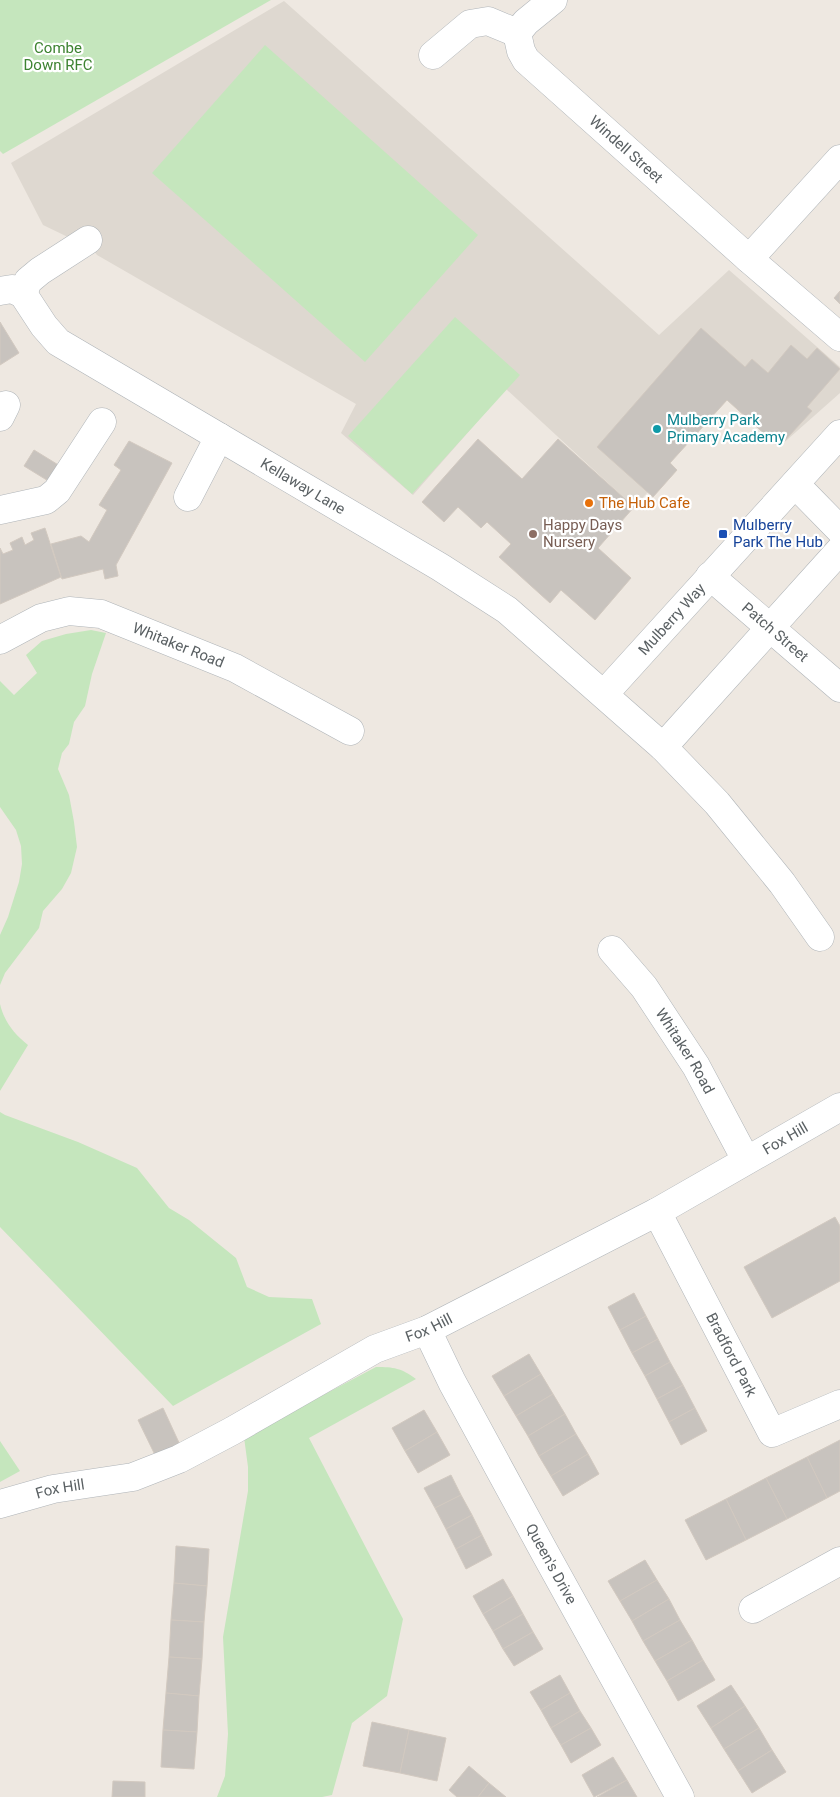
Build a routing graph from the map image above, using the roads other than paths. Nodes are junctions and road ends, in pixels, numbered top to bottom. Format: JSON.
{"nodes":[{"id":1,"x":553,"y":0,"type":"edge"},
{"id":2,"x":517,"y":33,"type":"junction"},
{"id":3,"x":433,"y":55,"type":"dead end"},
{"id":4,"x":840,"y":159,"type":"edge"},
{"id":5,"x":88,"y":240,"type":"dead end"},
{"id":6,"x":749,"y":259,"type":"junction"},
{"id":7,"x":11,"y":292,"type":"edge"},
{"id":8,"x":840,"y":337,"type":"edge"},
{"id":9,"x":102,"y":422,"type":"dead end"},
{"id":10,"x":840,"y":434,"type":"edge"},
{"id":11,"x":219,"y":437,"type":"junction"},
{"id":12,"x":795,"y":484,"type":"junction"},
{"id":13,"x":188,"y":497,"type":"dead end"},
{"id":14,"x":0,"y":510,"type":"edge"},
{"id":15,"x":840,"y":530,"type":"edge"},
{"id":16,"x":840,"y":550,"type":"edge"},
{"id":17,"x":710,"y":576,"type":"junction"},
{"id":18,"x":770,"y":628,"type":"junction"},
{"id":19,"x":0,"y":640,"type":"edge"},
{"id":20,"x":840,"y":688,"type":"edge"},
{"id":21,"x":604,"y":694,"type":"junction"},
{"id":22,"x":350,"y":731,"type":"dead end"},
{"id":23,"x":663,"y":747,"type":"junction"},
{"id":24,"x":820,"y":937,"type":"dead end"},
{"id":25,"x":612,"y":950,"type":"dead end"},
{"id":26,"x":840,"y":1106,"type":"edge"},
{"id":27,"x":746,"y":1160,"type":"junction"},
{"id":28,"x":657,"y":1212,"type":"junction"},
{"id":29,"x":427,"y":1330,"type":"junction"},
{"id":30,"x":840,"y":1404,"type":"edge"},
{"id":31,"x":0,"y":1504,"type":"edge"},
{"id":32,"x":840,"y":1561,"type":"edge"},
{"id":33,"x":753,"y":1609,"type":"dead end"},
{"id":34,"x":680,"y":1797,"type":"edge"}],
"edges":[{"from":1,"to":2,"type":"street"},
{"from":2,"to":3,"type":"street"},
{"from":2,"to":6,"type":"street","name":"Windell Street"},
{"from":4,"to":6,"type":"street"},
{"from":5,"to":7,"type":"street"},
{"from":6,"to":8,"type":"street","name":"Windell Street"},
{"from":7,"to":11,"type":"street","name":"Kellaway Lane"},
{"from":9,"to":14,"type":"street"},
{"from":10,"to":12,"type":"street","name":"Mulberry Way"},
{"from":11,"to":13,"type":"street"},
{"from":11,"to":21,"type":"street","name":"Kellaway Lane"},
{"from":12,"to":15,"type":"street"},
{"from":12,"to":17,"type":"street","name":"Mulberry Way"},
{"from":16,"to":18,"type":"street"},
{"from":17,"to":18,"type":"street","name":"Patch Street"},
{"from":17,"to":21,"type":"street","name":"Mulberry Way"},
{"from":18,"to":20,"type":"street","name":"Patch Street"},
{"from":18,"to":23,"type":"street"},
{"from":19,"to":22,"type":"street","name":"Whitaker Road"},
{"from":21,"to":23,"type":"street"},
{"from":23,"to":24,"type":"street"},
{"from":25,"to":27,"type":"street","name":"Whitaker Road"},
{"from":26,"to":27,"type":"street","name":"Fox Hill"},
{"from":27,"to":28,"type":"street","name":"Fox Hill"},
{"from":28,"to":29,"type":"street","name":"Fox Hill"},
{"from":28,"to":30,"type":"street","name":"Bradford Park"},
{"from":29,"to":31,"type":"street","name":"Fox Hill"},
{"from":29,"to":34,"type":"street","name":"Queen's Drive"},
{"from":32,"to":33,"type":"street"}]}
